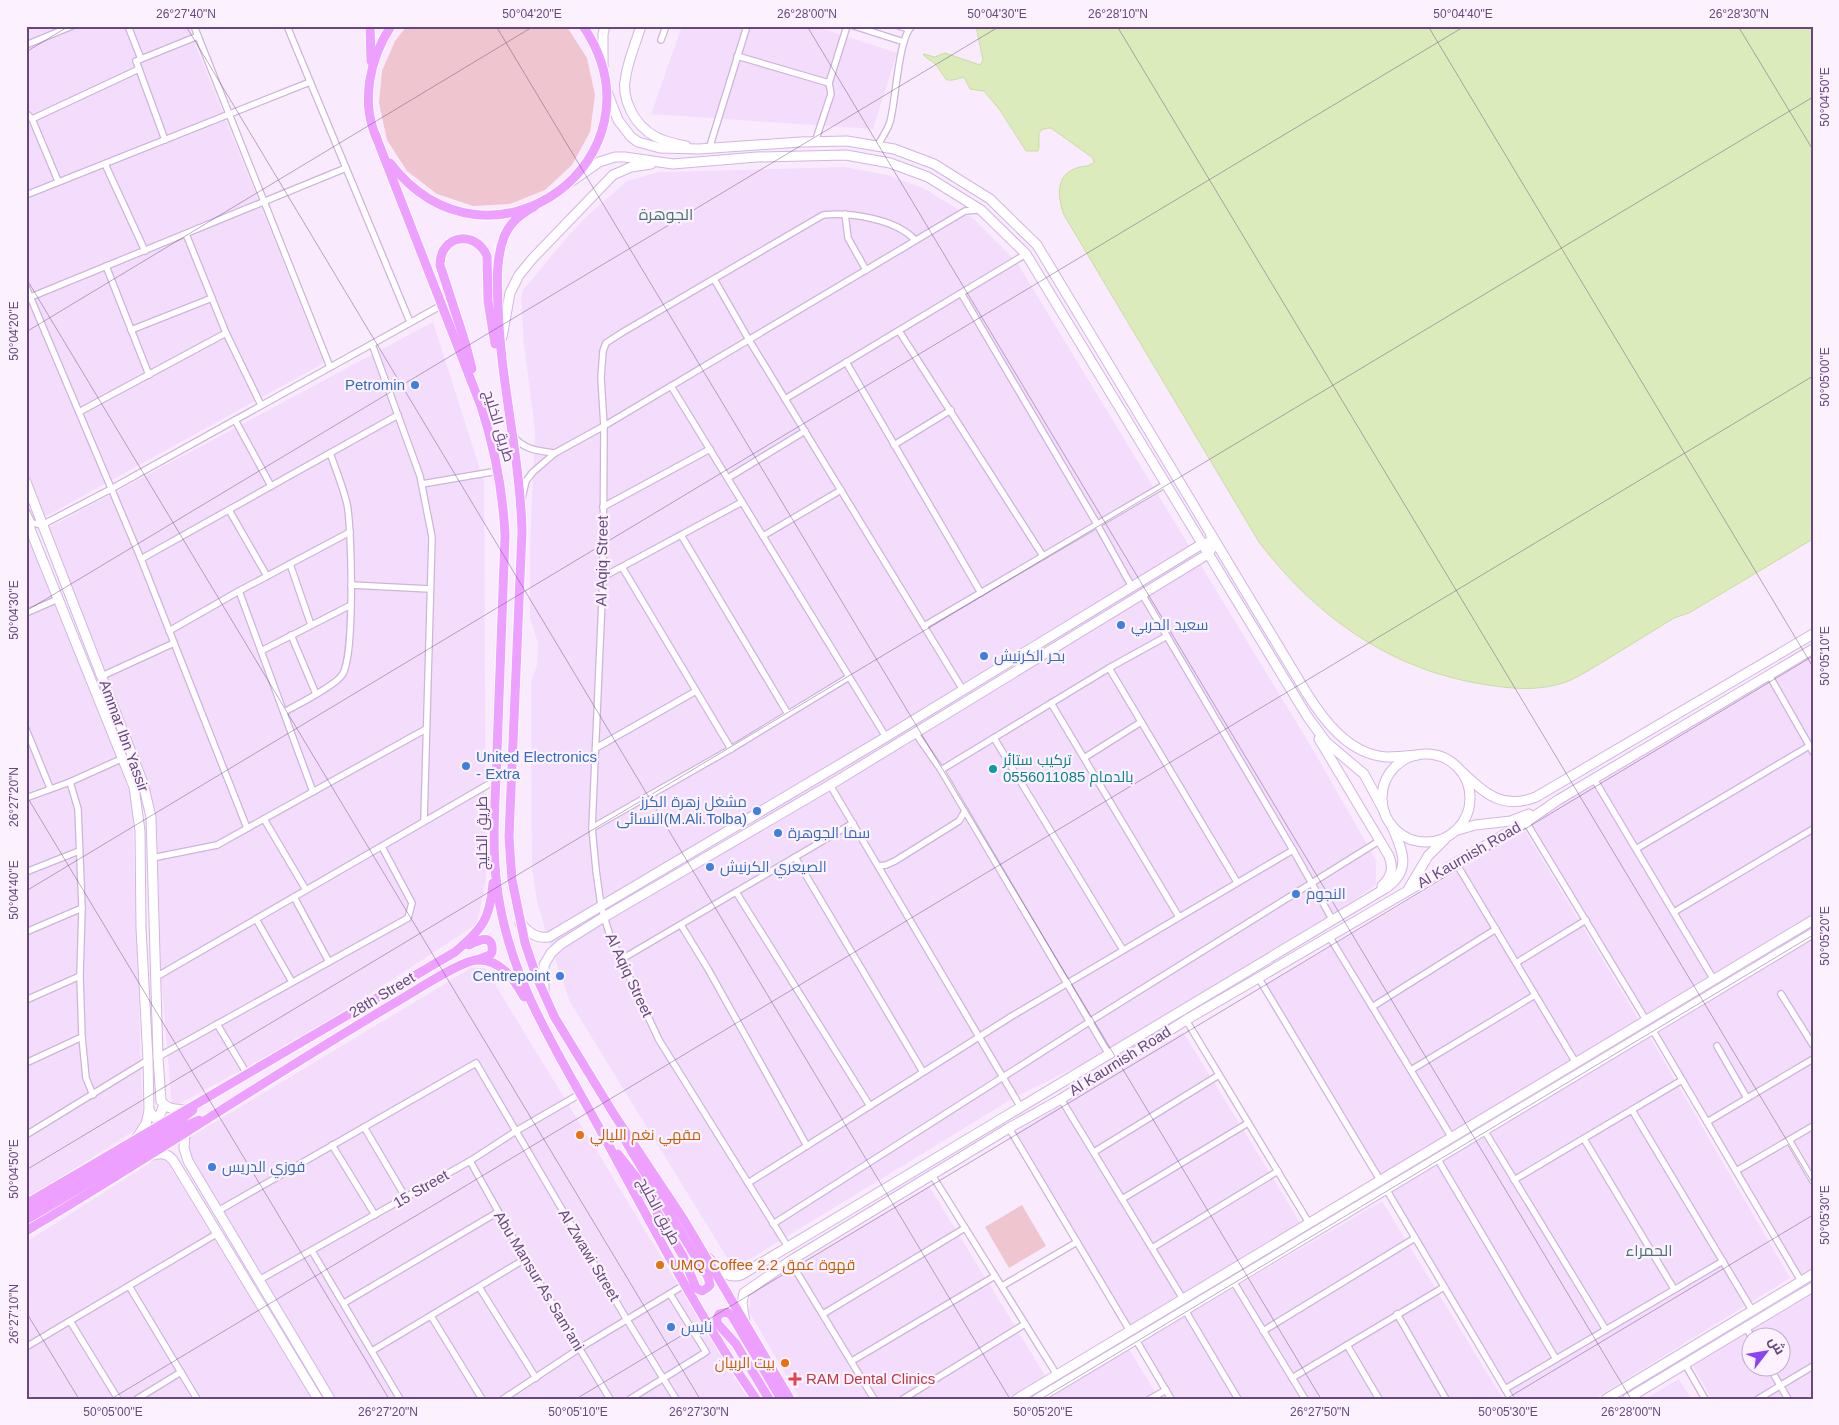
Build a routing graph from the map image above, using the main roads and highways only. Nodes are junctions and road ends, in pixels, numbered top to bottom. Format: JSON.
{"nodes":[{"id":1,"x":370,"y":26,"type":"edge"},
{"id":2,"x":391,"y":26,"type":"edge"},
{"id":3,"x":583,"y":26,"type":"edge"},
{"id":4,"x":370,"y":82,"type":"junction"},
{"id":5,"x":375,"y":134,"type":"junction"},
{"id":6,"x":535,"y":206,"type":"junction"},
{"id":7,"x":506,"y":391,"type":"junction"},
{"id":8,"x":481,"y":406,"type":"junction"},
{"id":9,"x":494,"y":858,"type":"junction"},
{"id":10,"x":455,"y":952,"type":"junction"},
{"id":11,"x":477,"y":960,"type":"junction"},
{"id":12,"x":540,"y":1022,"type":"junction"},
{"id":13,"x":223,"y":1088,"type":"junction"},
{"id":14,"x":602,"y":1094,"type":"junction"},
{"id":15,"x":225,"y":1109,"type":"junction"},
{"id":16,"x":601,"y":1132,"type":"junction"},
{"id":17,"x":26,"y":1204,"type":"edge"},
{"id":18,"x":26,"y":1212,"type":"edge"},
{"id":19,"x":26,"y":1220,"type":"edge"},
{"id":20,"x":26,"y":1231,"type":"edge"},
{"id":21,"x":756,"y":1399,"type":"edge"},
{"id":22,"x":769,"y":1399,"type":"edge"},
{"id":23,"x":781,"y":1399,"type":"edge"},
{"id":24,"x":790,"y":1399,"type":"edge"}],
"edges":[{"from":1,"to":4,"type":"main road"},
{"from":2,"to":4,"type":"main road"},
{"from":3,"to":6,"type":"main road"},
{"from":4,"to":5,"type":"main road"},
{"from":5,"to":6,"type":"main road"},
{"from":5,"to":8,"type":"main road","name":"طريق الخليج"},
{"from":6,"to":7,"type":"main road","name":"طريق الخليج"},
{"from":7,"to":8,"type":"main road"},
{"from":7,"to":14,"type":"main road","name":"طريق الخليج"},
{"from":8,"to":9,"type":"main road","name":"طريق الخليج"},
{"from":9,"to":10,"type":"main road","name":"28th Street"},
{"from":9,"to":12,"type":"main road","name":"طريق الخليج"},
{"from":10,"to":11,"type":"main road"},
{"from":10,"to":13,"type":"main road","name":"28th Street"},
{"from":11,"to":12,"type":"main road"},
{"from":11,"to":15,"type":"main road","name":"28th Street"},
{"from":12,"to":16,"type":"main road","name":"طريق الخليج"},
{"from":13,"to":17,"type":"main road","name":"28th Street"},
{"from":13,"to":18,"type":"main road","name":"28th Street"},
{"from":14,"to":16,"type":"main road"},
{"from":14,"to":24,"type":"main road","name":"طريق الخليج"},
{"from":15,"to":19,"type":"main road","name":"28th Street"},
{"from":15,"to":20,"type":"main road","name":"28th Street"},
{"from":16,"to":21,"type":"main road","name":"طريق الخليج"},
{"from":22,"to":23,"type":"main road"}]}
